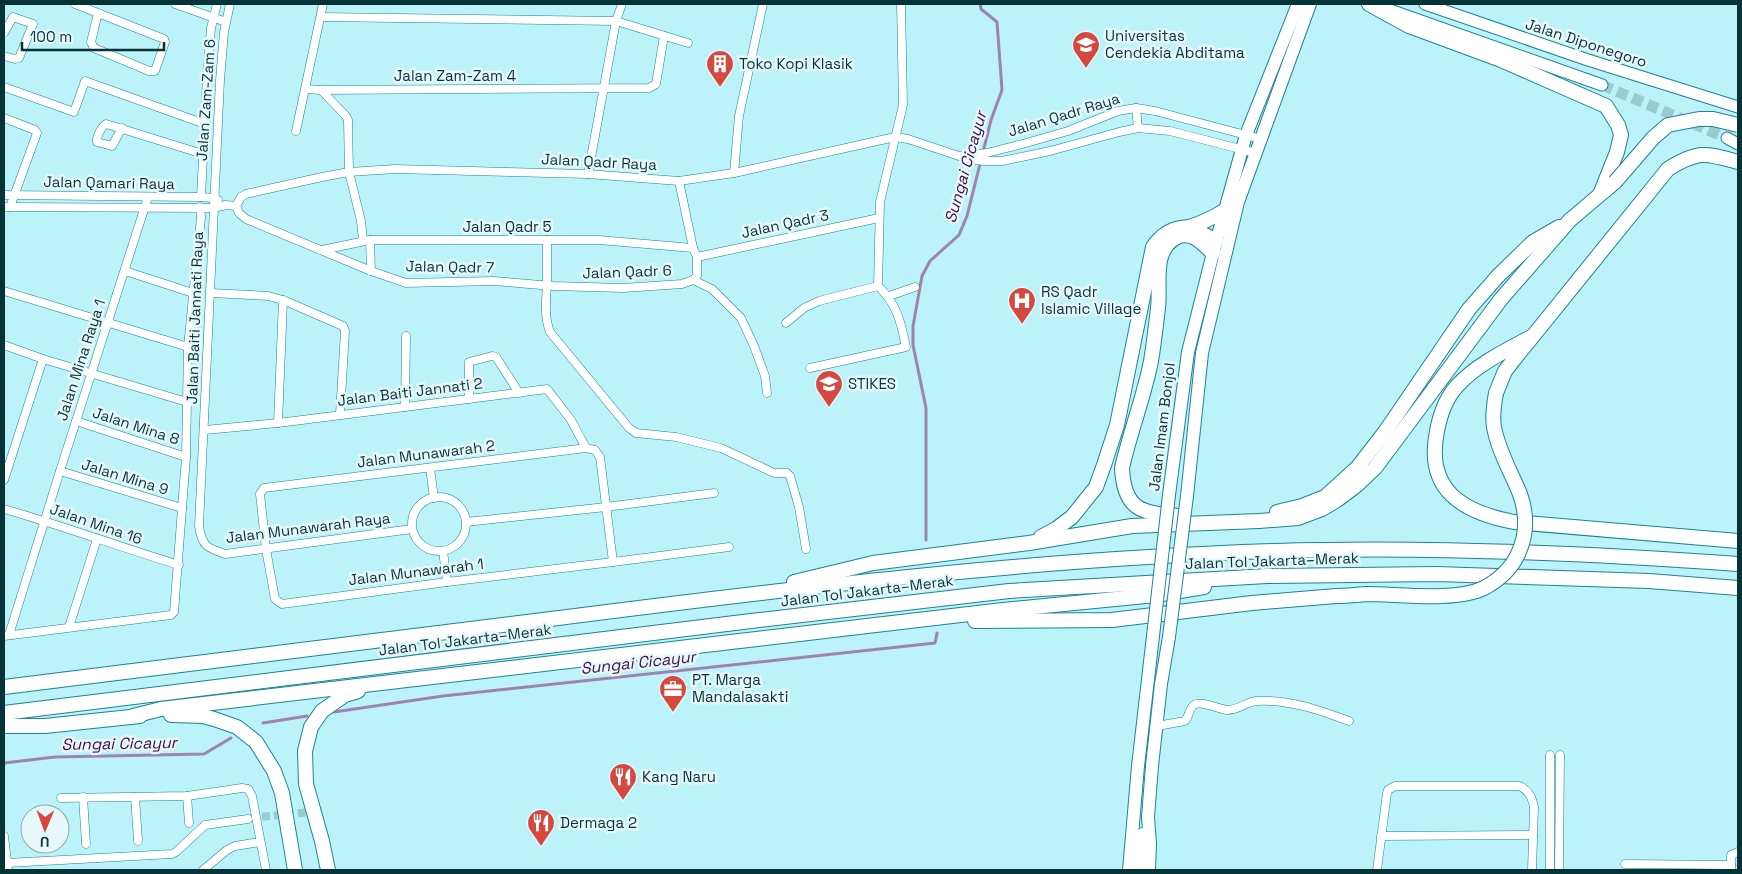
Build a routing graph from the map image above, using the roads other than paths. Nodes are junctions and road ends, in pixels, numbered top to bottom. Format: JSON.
{"nodes":[{"id":1,"x":75,"y":4,"type":"edge"},
{"id":2,"x":175,"y":4,"type":"edge"},
{"id":3,"x":217,"y":4,"type":"edge"},
{"id":4,"x":230,"y":4,"type":"edge"},
{"id":5,"x":323,"y":4,"type":"edge"},
{"id":6,"x":622,"y":4,"type":"edge"},
{"id":7,"x":764,"y":4,"type":"edge"},
{"id":8,"x":901,"y":4,"type":"edge"},
{"id":9,"x":1298,"y":4,"type":"edge"},
{"id":10,"x":1310,"y":4,"type":"edge"},
{"id":11,"x":1368,"y":4,"type":"edge"},
{"id":12,"x":1373,"y":4,"type":"edge"},
{"id":13,"x":1425,"y":4,"type":"edge"},
{"id":14,"x":88,"y":6,"type":"edge"},
{"id":15,"x":98,"y":13,"type":"junction"},
{"id":16,"x":213,"y":18,"type":"junction"},
{"id":17,"x":321,"y":18,"type":"junction"},
{"id":18,"x":616,"y":21,"type":"junction"},
{"id":19,"x":226,"y":22,"type":"junction"},
{"id":20,"x":4,"y":32,"type":"edge"},
{"id":21,"x":664,"y":36,"type":"junction"},
{"id":22,"x":688,"y":43,"type":"dead end"},
{"id":23,"x":4,"y":56,"type":"edge"},
{"id":24,"x":1602,"y":85,"type":"tunnel mouth"},
{"id":25,"x":4,"y":87,"type":"edge"},
{"id":26,"x":306,"y":89,"type":"junction"},
{"id":27,"x":604,"y":89,"type":"junction"},
{"id":28,"x":321,"y":90,"type":"junction"},
{"id":29,"x":1738,"y":107,"type":"edge"},
{"id":30,"x":1136,"y":108,"type":"junction"},
{"id":31,"x":4,"y":119,"type":"edge"},
{"id":32,"x":205,"y":124,"type":"junction"},
{"id":33,"x":1738,"y":126,"type":"edge"},
{"id":34,"x":122,"y":128,"type":"dead end"},
{"id":35,"x":1138,"y":128,"type":"junction"},
{"id":36,"x":296,"y":131,"type":"dead end"},
{"id":37,"x":1246,"y":135,"type":"junction"},
{"id":38,"x":895,"y":137,"type":"junction"},
{"id":39,"x":1261,"y":138,"type":"junction"},
{"id":40,"x":1727,"y":138,"type":"tunnel mouth"},
{"id":41,"x":1738,"y":144,"type":"edge"},
{"id":42,"x":1242,"y":148,"type":"junction"},
{"id":43,"x":1256,"y":153,"type":"junction"},
{"id":44,"x":203,"y":154,"type":"junction"},
{"id":45,"x":986,"y":157,"type":"junction"},
{"id":46,"x":1738,"y":162,"type":"edge"},
{"id":47,"x":349,"y":172,"type":"junction"},
{"id":48,"x":734,"y":173,"type":"junction"},
{"id":49,"x":588,"y":174,"type":"junction"},
{"id":50,"x":679,"y":181,"type":"junction"},
{"id":51,"x":4,"y":195,"type":"edge"},
{"id":52,"x":1599,"y":195,"type":"junction"},
{"id":53,"x":13,"y":196,"type":"junction"},
{"id":54,"x":148,"y":197,"type":"junction"},
{"id":55,"x":201,"y":197,"type":"junction"},
{"id":56,"x":214,"y":198,"type":"junction"},
{"id":57,"x":226,"y":205,"type":"junction"},
{"id":58,"x":236,"y":206,"type":"junction"},
{"id":59,"x":7,"y":207,"type":"edge"},
{"id":60,"x":200,"y":207,"type":"junction"},
{"id":61,"x":145,"y":208,"type":"junction"},
{"id":62,"x":213,"y":208,"type":"junction"},
{"id":63,"x":1224,"y":211,"type":"junction"},
{"id":64,"x":879,"y":218,"type":"junction"},
{"id":65,"x":1570,"y":220,"type":"junction"},
{"id":66,"x":1189,"y":228,"type":"junction"},
{"id":67,"x":366,"y":240,"type":"junction"},
{"id":68,"x":547,"y":240,"type":"junction"},
{"id":69,"x":1214,"y":246,"type":"junction"},
{"id":70,"x":693,"y":248,"type":"junction"},
{"id":71,"x":322,"y":250,"type":"junction"},
{"id":72,"x":697,"y":257,"type":"junction"},
{"id":73,"x":372,"y":271,"type":"junction"},
{"id":74,"x":125,"y":272,"type":"junction"},
{"id":75,"x":696,"y":277,"type":"junction"},
{"id":76,"x":550,"y":286,"type":"junction"},
{"id":77,"x":878,"y":286,"type":"junction"},
{"id":78,"x":916,"y":287,"type":"dead end"},
{"id":79,"x":4,"y":291,"type":"edge"},
{"id":80,"x":193,"y":293,"type":"junction"},
{"id":81,"x":211,"y":293,"type":"junction"},
{"id":82,"x":889,"y":296,"type":"junction"},
{"id":83,"x":283,"y":300,"type":"junction"},
{"id":84,"x":786,"y":323,"type":"dead end"},
{"id":85,"x":107,"y":324,"type":"junction"},
{"id":86,"x":406,"y":336,"type":"dead end"},
{"id":87,"x":1533,"y":336,"type":"junction"},
{"id":88,"x":4,"y":345,"type":"edge"},
{"id":89,"x":188,"y":347,"type":"junction"},
{"id":90,"x":43,"y":359,"type":"junction"},
{"id":91,"x":810,"y":368,"type":"dead end"},
{"id":92,"x":92,"y":373,"type":"junction"},
{"id":93,"x":519,"y":393,"type":"junction"},
{"id":94,"x":767,"y":393,"type":"dead end"},
{"id":95,"x":469,"y":399,"type":"junction"},
{"id":96,"x":187,"y":402,"type":"junction"},
{"id":97,"x":405,"y":407,"type":"junction"},
{"id":98,"x":340,"y":414,"type":"junction"},
{"id":99,"x":76,"y":421,"type":"junction"},
{"id":100,"x":278,"y":424,"type":"junction"},
{"id":101,"x":205,"y":430,"type":"junction"},
{"id":102,"x":586,"y":448,"type":"junction"},
{"id":103,"x":186,"y":457,"type":"junction"},
{"id":104,"x":430,"y":468,"type":"junction"},
{"id":105,"x":60,"y":471,"type":"junction"},
{"id":106,"x":4,"y":480,"type":"edge"},
{"id":107,"x":714,"y":492,"type":"dead end"},
{"id":108,"x":434,"y":498,"type":"junction"},
{"id":109,"x":606,"y":507,"type":"junction"},
{"id":110,"x":182,"y":508,"type":"junction"},
{"id":111,"x":4,"y":509,"type":"edge"},
{"id":112,"x":45,"y":521,"type":"junction"},
{"id":113,"x":466,"y":522,"type":"junction"},
{"id":114,"x":412,"y":529,"type":"junction"},
{"id":115,"x":97,"y":540,"type":"junction"},
{"id":116,"x":1738,"y":541,"type":"edge"},
{"id":117,"x":1029,"y":543,"type":"junction"},
{"id":118,"x":729,"y":547,"type":"dead end"},
{"id":119,"x":266,"y":549,"type":"junction"},
{"id":120,"x":806,"y":549,"type":"dead end"},
{"id":121,"x":443,"y":551,"type":"junction"},
{"id":122,"x":613,"y":562,"type":"junction"},
{"id":123,"x":1738,"y":564,"type":"edge"},
{"id":124,"x":179,"y":565,"type":"junction"},
{"id":125,"x":1266,"y":576,"type":"junction"},
{"id":126,"x":447,"y":582,"type":"junction"},
{"id":127,"x":1738,"y":588,"type":"edge"},
{"id":128,"x":742,"y":595,"type":"junction"},
{"id":129,"x":877,"y":624,"type":"junction"},
{"id":130,"x":69,"y":627,"type":"junction"},
{"id":131,"x":7,"y":636,"type":"edge"},
{"id":132,"x":382,"y":683,"type":"junction"},
{"id":133,"x":4,"y":687,"type":"edge"},
{"id":134,"x":4,"y":713,"type":"edge"},
{"id":135,"x":133,"y":716,"type":"junction"},
{"id":136,"x":1349,"y":721,"type":"dead end"},
{"id":137,"x":4,"y":726,"type":"edge"},
{"id":138,"x":1157,"y":726,"type":"junction"},
{"id":139,"x":1550,"y":755,"type":"dead end"},
{"id":140,"x":1560,"y":755,"type":"dead end"},
{"id":141,"x":186,"y":796,"type":"junction"},
{"id":142,"x":135,"y":797,"type":"junction"},
{"id":143,"x":61,"y":798,"type":"dead end"},
{"id":144,"x":83,"y":798,"type":"junction"},
{"id":145,"x":1134,"y":811,"type":"junction"},
{"id":146,"x":1148,"y":814,"type":"junction"},
{"id":147,"x":248,"y":819,"type":"tunnel mouth"},
{"id":148,"x":189,"y":823,"type":"dead end"},
{"id":149,"x":1533,"y":835,"type":"junction"},
{"id":150,"x":4,"y":836,"type":"edge"},
{"id":151,"x":1381,"y":836,"type":"junction"},
{"id":152,"x":138,"y":841,"type":"dead end"},
{"id":153,"x":260,"y":842,"type":"junction"},
{"id":154,"x":86,"y":844,"type":"dead end"},
{"id":155,"x":1738,"y":852,"type":"edge"},
{"id":156,"x":1625,"y":864,"type":"dead end"},
{"id":157,"x":8,"y":867,"type":"edge"},
{"id":158,"x":1657,"y":867,"type":"edge"},
{"id":159,"x":1731,"y":868,"type":"edge"},
{"id":160,"x":203,"y":870,"type":"edge"},
{"id":161,"x":266,"y":870,"type":"edge"},
{"id":162,"x":295,"y":870,"type":"edge"},
{"id":163,"x":328,"y":870,"type":"edge"},
{"id":164,"x":1129,"y":870,"type":"edge"},
{"id":165,"x":1140,"y":870,"type":"edge"},
{"id":166,"x":1149,"y":870,"type":"edge"},
{"id":167,"x":1377,"y":870,"type":"edge"},
{"id":168,"x":1532,"y":870,"type":"edge"},
{"id":169,"x":1550,"y":870,"type":"edge"},
{"id":170,"x":1559,"y":870,"type":"edge"}],
"edges":[{"from":1,"to":14,"type":"street"},
{"from":2,"to":16,"type":"street"},
{"from":3,"to":16,"type":"street"},
{"from":4,"to":19,"type":"street","name":"Jalan Zam-Zam 6"},
{"from":5,"to":17,"type":"street"},
{"from":6,"to":18,"type":"street"},
{"from":7,"to":48,"type":"street"},
{"from":8,"to":38,"type":"street"},
{"from":9,"to":37,"type":"main road","name":"Jalan Imam Bonjol"},
{"from":10,"to":39,"type":"main road","name":"Jalan Imam Bonjol"},
{"from":11,"to":52,"type":"highway"},
{"from":12,"to":24,"type":"street"},
{"from":13,"to":29,"type":"street","name":"Jalan Diponegoro"},
{"from":14,"to":15,"type":"street"},
{"from":15,"to":15,"type":"street"},
{"from":16,"to":19,"type":"street"},
{"from":16,"to":32,"type":"street"},
{"from":17,"to":18,"type":"street"},
{"from":17,"to":26,"type":"street"},
{"from":18,"to":21,"type":"street"},
{"from":18,"to":27,"type":"street"},
{"from":19,"to":56,"type":"street","name":"Jalan Zam-Zam 6"},
{"from":20,"to":23,"type":"street"},
{"from":21,"to":22,"type":"street"},
{"from":21,"to":27,"type":"street","name":"Jalan Zam-Zam 4"},
{"from":25,"to":32,"type":"street"},
{"from":26,"to":28,"type":"street","name":"Jalan Zam-Zam 4"},
{"from":26,"to":36,"type":"street"},
{"from":27,"to":28,"type":"street","name":"Jalan Zam-Zam 4"},
{"from":27,"to":49,"type":"street"},
{"from":28,"to":47,"type":"street"},
{"from":30,"to":35,"type":"street"},
{"from":30,"to":37,"type":"street","name":"Jalan Qadr Raya"},
{"from":30,"to":45,"type":"street","name":"Jalan Qadr Raya"},
{"from":31,"to":53,"type":"street"},
{"from":32,"to":44,"type":"street"},
{"from":33,"to":52,"type":"highway","bridge":true},
{"from":34,"to":44,"type":"street"},
{"from":35,"to":42,"type":"street","name":"Jalan Qadr Raya"},
{"from":35,"to":45,"type":"street","name":"Jalan Qadr Raya"},
{"from":37,"to":39,"type":"street","name":"Jalan Qadr Raya"},
{"from":37,"to":42,"type":"main road","name":"Jalan Imam Bonjol"},
{"from":38,"to":45,"type":"street","name":"Jalan Qadr Raya"},
{"from":38,"to":48,"type":"street","name":"Jalan Qadr Raya"},
{"from":38,"to":64,"type":"street"},
{"from":39,"to":43,"type":"main road","name":"Jalan Imam Bonjol"},
{"from":40,"to":41,"type":"street"},
{"from":42,"to":43,"type":"street","name":"Jalan Qadr Raya"},
{"from":42,"to":63,"type":"main road","name":"Jalan Imam Bonjol"},
{"from":43,"to":138,"type":"main road","name":"Jalan Imam Bonjol","bridge":true},
{"from":44,"to":55,"type":"street"},
{"from":46,"to":87,"type":"highway"},
{"from":47,"to":49,"type":"street","name":"Jalan Qadr Raya"},
{"from":47,"to":58,"type":"street","name":"Jalan Qadr Raya"},
{"from":47,"to":67,"type":"street"},
{"from":48,"to":50,"type":"street","name":"Jalan Qadr Raya"},
{"from":49,"to":50,"type":"street","name":"Jalan Qadr Raya"},
{"from":50,"to":70,"type":"street"},
{"from":51,"to":53,"type":"street","name":"Jalan Qamari Raya"},
{"from":52,"to":65,"type":"highway"},
{"from":53,"to":54,"type":"street","name":"Jalan Qamari Raya"},
{"from":53,"to":59,"type":"street"},
{"from":54,"to":55,"type":"street","name":"Jalan Qamari Raya"},
{"from":54,"to":61,"type":"street","name":"Jalan Mina Raya 1"},
{"from":55,"to":56,"type":"street","name":"Jalan Qamari Raya"},
{"from":56,"to":57,"type":"street"},
{"from":56,"to":62,"type":"street","name":"Jalan Zam-Zam 6"},
{"from":57,"to":58,"type":"street"},
{"from":57,"to":62,"type":"street","name":"Jalan Qamari Raya"},
{"from":58,"to":71,"type":"street","name":"Jalan Qadr 7"},
{"from":59,"to":61,"type":"street","name":"Jalan Qamari Raya"},
{"from":60,"to":61,"type":"street","name":"Jalan Qamari Raya"},
{"from":60,"to":62,"type":"street","name":"Jalan Qamari Raya"},
{"from":60,"to":80,"type":"street"},
{"from":61,"to":74,"type":"street","name":"Jalan Mina Raya 1"},
{"from":62,"to":81,"type":"street","name":"Jalan Baiti Jannati Raya"},
{"from":63,"to":66,"type":"highway"},
{"from":63,"to":69,"type":"main road","name":"Jalan Imam Bonjol"},
{"from":64,"to":72,"type":"street","name":"Jalan Qadr 3"},
{"from":64,"to":77,"type":"street"},
{"from":65,"to":69,"type":"highway"},
{"from":65,"to":117,"type":"highway"},
{"from":66,"to":69,"type":"highway"},
{"from":66,"to":117,"type":"highway"},
{"from":67,"to":68,"type":"street","name":"Jalan Qadr 5"},
{"from":67,"to":71,"type":"street","name":"Jalan Qadr 5"},
{"from":67,"to":73,"type":"street"},
{"from":68,"to":70,"type":"street","name":"Jalan Qadr 5"},
{"from":68,"to":76,"type":"street"},
{"from":69,"to":145,"type":"main road","name":"Jalan Imam Bonjol","bridge":true},
{"from":70,"to":72,"type":"street"},
{"from":71,"to":73,"type":"street","name":"Jalan Qadr 7"},
{"from":72,"to":75,"type":"street"},
{"from":73,"to":76,"type":"street","name":"Jalan Qadr 7"},
{"from":74,"to":80,"type":"street"},
{"from":74,"to":85,"type":"street","name":"Jalan Mina Raya 1"},
{"from":75,"to":76,"type":"street","name":"Jalan Qadr 6"},
{"from":75,"to":94,"type":"street"},
{"from":76,"to":120,"type":"street"},
{"from":77,"to":82,"type":"street"},
{"from":77,"to":84,"type":"street"},
{"from":78,"to":82,"type":"street"},
{"from":79,"to":85,"type":"street"},
{"from":80,"to":89,"type":"street"},
{"from":81,"to":83,"type":"street"},
{"from":81,"to":101,"type":"street","name":"Jalan Baiti Jannati Raya"},
{"from":82,"to":91,"type":"street"},
{"from":83,"to":98,"type":"street"},
{"from":83,"to":100,"type":"street"},
{"from":85,"to":89,"type":"street"},
{"from":85,"to":92,"type":"street","name":"Jalan Mina Raya 1"},
{"from":86,"to":97,"type":"street"},
{"from":87,"to":116,"type":"highway"},
{"from":87,"to":129,"type":"highway","bridge":true},
{"from":88,"to":90,"type":"street"},
{"from":89,"to":96,"type":"street"},
{"from":90,"to":92,"type":"street"},
{"from":90,"to":106,"type":"street"},
{"from":92,"to":96,"type":"street"},
{"from":92,"to":99,"type":"street","name":"Jalan Mina Raya 1"},
{"from":93,"to":95,"type":"street","name":"Jalan Baiti Jannati 2"},
{"from":93,"to":95,"type":"street"},
{"from":93,"to":102,"type":"street","name":"Jalan Baiti Jannati 2"},
{"from":95,"to":97,"type":"street","name":"Jalan Baiti Jannati 2"},
{"from":96,"to":103,"type":"street"},
{"from":97,"to":98,"type":"street","name":"Jalan Baiti Jannati 2"},
{"from":98,"to":100,"type":"street","name":"Jalan Baiti Jannati 2"},
{"from":99,"to":103,"type":"street","name":"Jalan Mina 8"},
{"from":99,"to":105,"type":"street","name":"Jalan Mina Raya 1"},
{"from":100,"to":101,"type":"street","name":"Jalan Baiti Jannati 2"},
{"from":101,"to":119,"type":"street","name":"Jalan Munawarah Raya"},
{"from":102,"to":104,"type":"street","name":"Jalan Munawarah 2"},
{"from":102,"to":109,"type":"street"},
{"from":103,"to":110,"type":"street"},
{"from":104,"to":108,"type":"street"},
{"from":104,"to":119,"type":"street","name":"Jalan Munawarah 2"},
{"from":105,"to":110,"type":"street","name":"Jalan Mina 9"},
{"from":105,"to":112,"type":"street","name":"Jalan Mina Raya 1"},
{"from":107,"to":109,"type":"street"},
{"from":108,"to":113,"type":"street"},
{"from":108,"to":114,"type":"street"},
{"from":109,"to":113,"type":"street"},
{"from":109,"to":122,"type":"street"},
{"from":110,"to":124,"type":"street"},
{"from":111,"to":112,"type":"street","name":"Jalan Mina 16"},
{"from":112,"to":115,"type":"street","name":"Jalan Mina 16"},
{"from":112,"to":131,"type":"street","name":"Jalan Mina Raya 1"},
{"from":113,"to":121,"type":"street"},
{"from":114,"to":119,"type":"street","name":"Jalan Munawarah Raya"},
{"from":114,"to":121,"type":"street"},
{"from":115,"to":124,"type":"street","name":"Jalan Mina 16"},
{"from":115,"to":130,"type":"street"},
{"from":117,"to":128,"type":"highway"},
{"from":118,"to":122,"type":"street","name":"Jalan Munawarah 1"},
{"from":119,"to":126,"type":"street","name":"Jalan Munawarah 1"},
{"from":121,"to":126,"type":"street"},
{"from":122,"to":126,"type":"street","name":"Jalan Munawarah 1"},
{"from":123,"to":128,"type":"highway","name":"Jalan Tol Jakarta–Merak"},
{"from":124,"to":130,"type":"street"},
{"from":125,"to":127,"type":"highway","name":"Jalan Tol Jakarta–Merak"},
{"from":125,"to":129,"type":"highway"},
{"from":125,"to":134,"type":"highway","name":"Jalan Tol Jakarta–Merak"},
{"from":128,"to":133,"type":"highway","name":"Jalan Tol Jakarta–Merak"},
{"from":129,"to":132,"type":"highway"},
{"from":130,"to":131,"type":"street"},
{"from":132,"to":135,"type":"highway"},
{"from":132,"to":163,"type":"highway"},
{"from":135,"to":137,"type":"highway"},
{"from":135,"to":162,"type":"highway"},
{"from":136,"to":138,"type":"street"},
{"from":138,"to":146,"type":"main road","name":"Jalan Imam Bonjol"},
{"from":139,"to":169,"type":"street"},
{"from":140,"to":170,"type":"street"},
{"from":141,"to":142,"type":"street"},
{"from":141,"to":148,"type":"street"},
{"from":141,"to":153,"type":"street"},
{"from":142,"to":144,"type":"street"},
{"from":142,"to":152,"type":"street"},
{"from":143,"to":144,"type":"street"},
{"from":144,"to":154,"type":"street"},
{"from":145,"to":146,"type":"main road"},
{"from":145,"to":164,"type":"main road","name":"Jalan Imam Bonjol"},
{"from":146,"to":165,"type":"main road"},
{"from":146,"to":166,"type":"main road","name":"Jalan Imam Bonjol"},
{"from":147,"to":157,"type":"street"},
{"from":149,"to":151,"type":"street"},
{"from":149,"to":151,"type":"street"},
{"from":149,"to":168,"type":"street"},
{"from":150,"to":157,"type":"street"},
{"from":151,"to":167,"type":"street"},
{"from":153,"to":160,"type":"street"},
{"from":153,"to":161,"type":"street"},
{"from":155,"to":159,"type":"street"},
{"from":156,"to":158,"type":"street"},
{"from":158,"to":159,"type":"street"}]}
